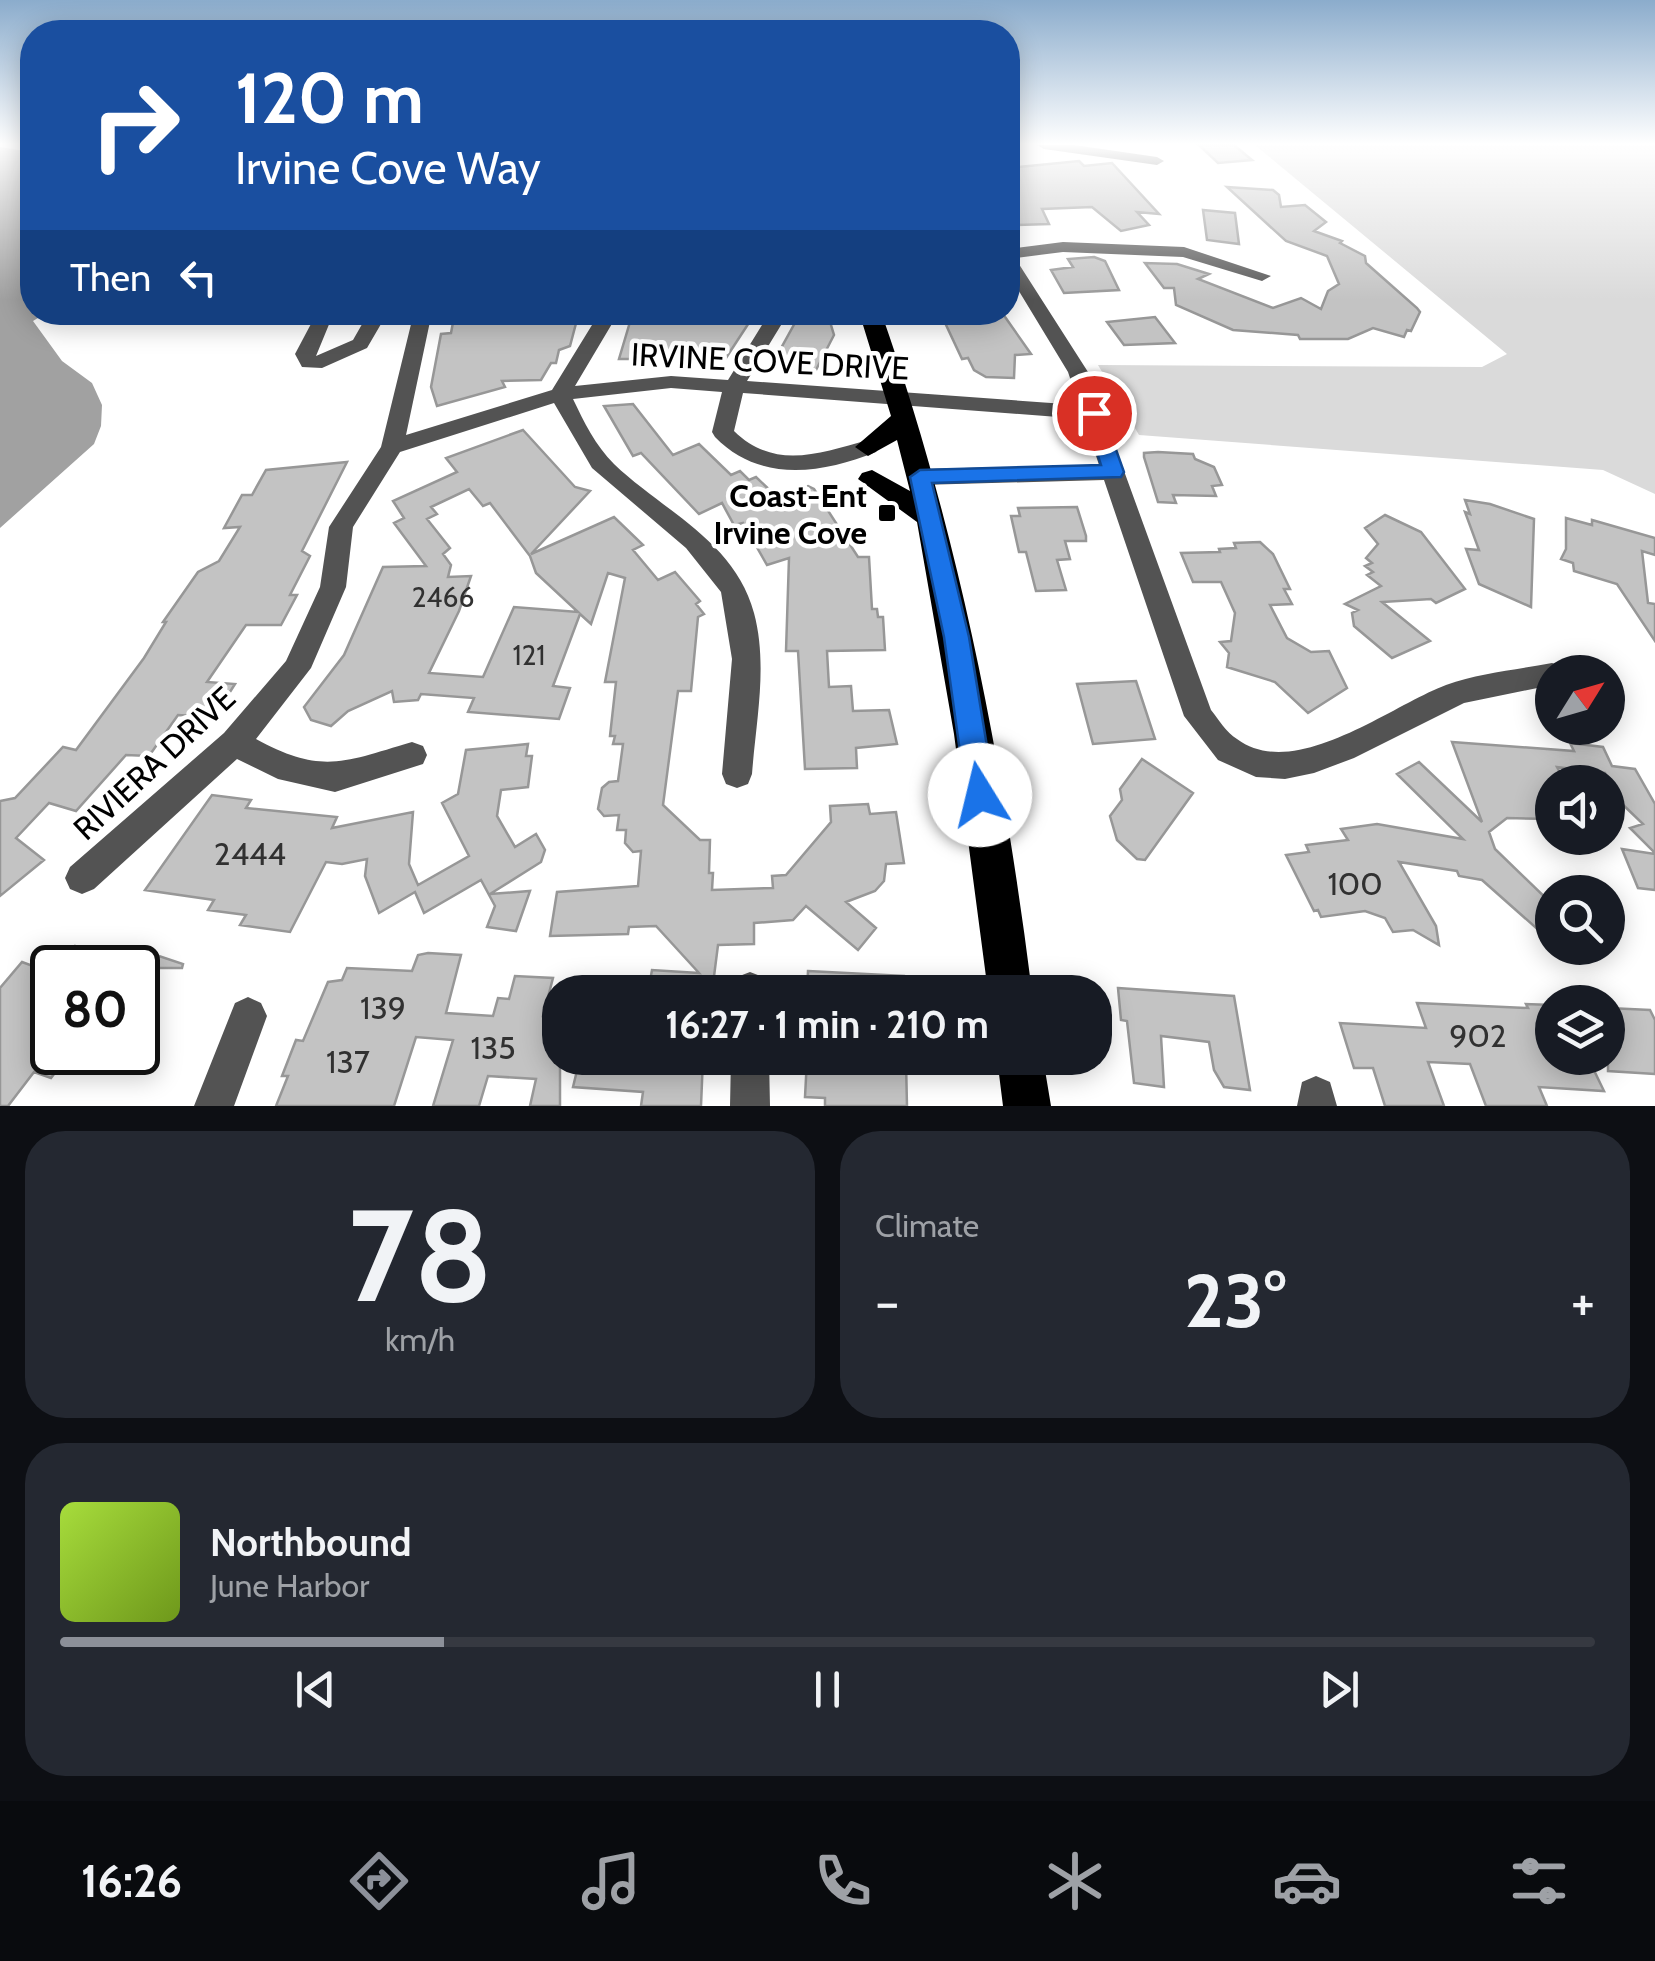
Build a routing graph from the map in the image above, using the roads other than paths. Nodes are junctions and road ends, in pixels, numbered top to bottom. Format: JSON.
{"nodes":[{"id":1,"x":1020,"y":255,"type":"edge"},
{"id":2,"x":1262,"y":276,"type":"dead end"},
{"id":3,"x":1020,"y":277,"type":"edge"},
{"id":4,"x":319,"y":325,"type":"edge"},
{"id":5,"x":372,"y":325,"type":"edge"},
{"id":6,"x":420,"y":325,"type":"edge"},
{"id":7,"x":602,"y":325,"type":"edge"},
{"id":8,"x":772,"y":325,"type":"edge"},
{"id":9,"x":874,"y":325,"type":"edge"},
{"id":10,"x":734,"y":386,"type":"junction"},
{"id":11,"x":560,"y":394,"type":"junction"},
{"id":12,"x":901,"y":403,"type":"junction"},
{"id":13,"x":1094,"y":413,"type":"junction"},
{"id":14,"x":392,"y":447,"type":"junction"},
{"id":15,"x":868,"y":447,"type":"joint"},
{"id":16,"x":837,"y":461,"type":"junction"},
{"id":17,"x":918,"y":468,"type":"junction"},
{"id":18,"x":1067,"y":472,"type":"junction"},
{"id":19,"x":1114,"y":472,"type":"junction"},
{"id":20,"x":872,"y":479,"type":"joint"},
{"id":21,"x":932,"y":519,"type":"junction"},
{"id":22,"x":1535,"y":677,"type":"edge"},
{"id":23,"x":235,"y":742,"type":"junction"},
{"id":24,"x":412,"y":756,"type":"dead end"},
{"id":25,"x":736,"y":774,"type":"dead end"},
{"id":26,"x":82,"y":878,"type":"dead end"},
{"id":27,"x":1007,"y":975,"type":"edge"},
{"id":28,"x":248,"y":1016,"type":"dead end"},
{"id":29,"x":750,"y":1075,"type":"edge"},
{"id":30,"x":1022,"y":1075,"type":"edge"},
{"id":31,"x":214,"y":1106,"type":"edge"},
{"id":32,"x":750,"y":1106,"type":"edge"},
{"id":33,"x":1027,"y":1106,"type":"edge"}],
"edges":[{"from":1,"to":2,"type":"street"},
{"from":3,"to":13,"type":"street"},
{"from":4,"to":5,"type":"street"},
{"from":6,"to":14,"type":"street","name":"RIVIERA DRIVE"},
{"from":7,"to":11,"type":"street"},
{"from":8,"to":10,"type":"street"},
{"from":9,"to":12,"type":"highway"},
{"from":10,"to":11,"type":"street","name":"IRVINE COVE DRIVE"},
{"from":10,"to":13,"type":"street","name":"IRVINE COVE DRIVE"},
{"from":10,"to":16,"type":"street"},
{"from":11,"to":14,"type":"street","name":"IRVINE COVE DRIVE"},
{"from":11,"to":25,"type":"street"},
{"from":12,"to":15,"type":"highway"},
{"from":12,"to":17,"type":"highway"},
{"from":13,"to":19,"type":"street"},
{"from":14,"to":23,"type":"street","name":"RIVIERA DRIVE"},
{"from":15,"to":16,"type":"street"},
{"from":16,"to":20,"type":"street"},
{"from":17,"to":18,"type":"street"},
{"from":17,"to":18,"type":"street"},
{"from":17,"to":21,"type":"highway"},
{"from":18,"to":19,"type":"street"},
{"from":19,"to":22,"type":"street"},
{"from":20,"to":21,"type":"highway"},
{"from":21,"to":27,"type":"highway"},
{"from":23,"to":24,"type":"street"},
{"from":23,"to":26,"type":"street","name":"RIVIERA DRIVE"},
{"from":28,"to":31,"type":"street"},
{"from":29,"to":32,"type":"street"},
{"from":30,"to":33,"type":"highway"}]}
